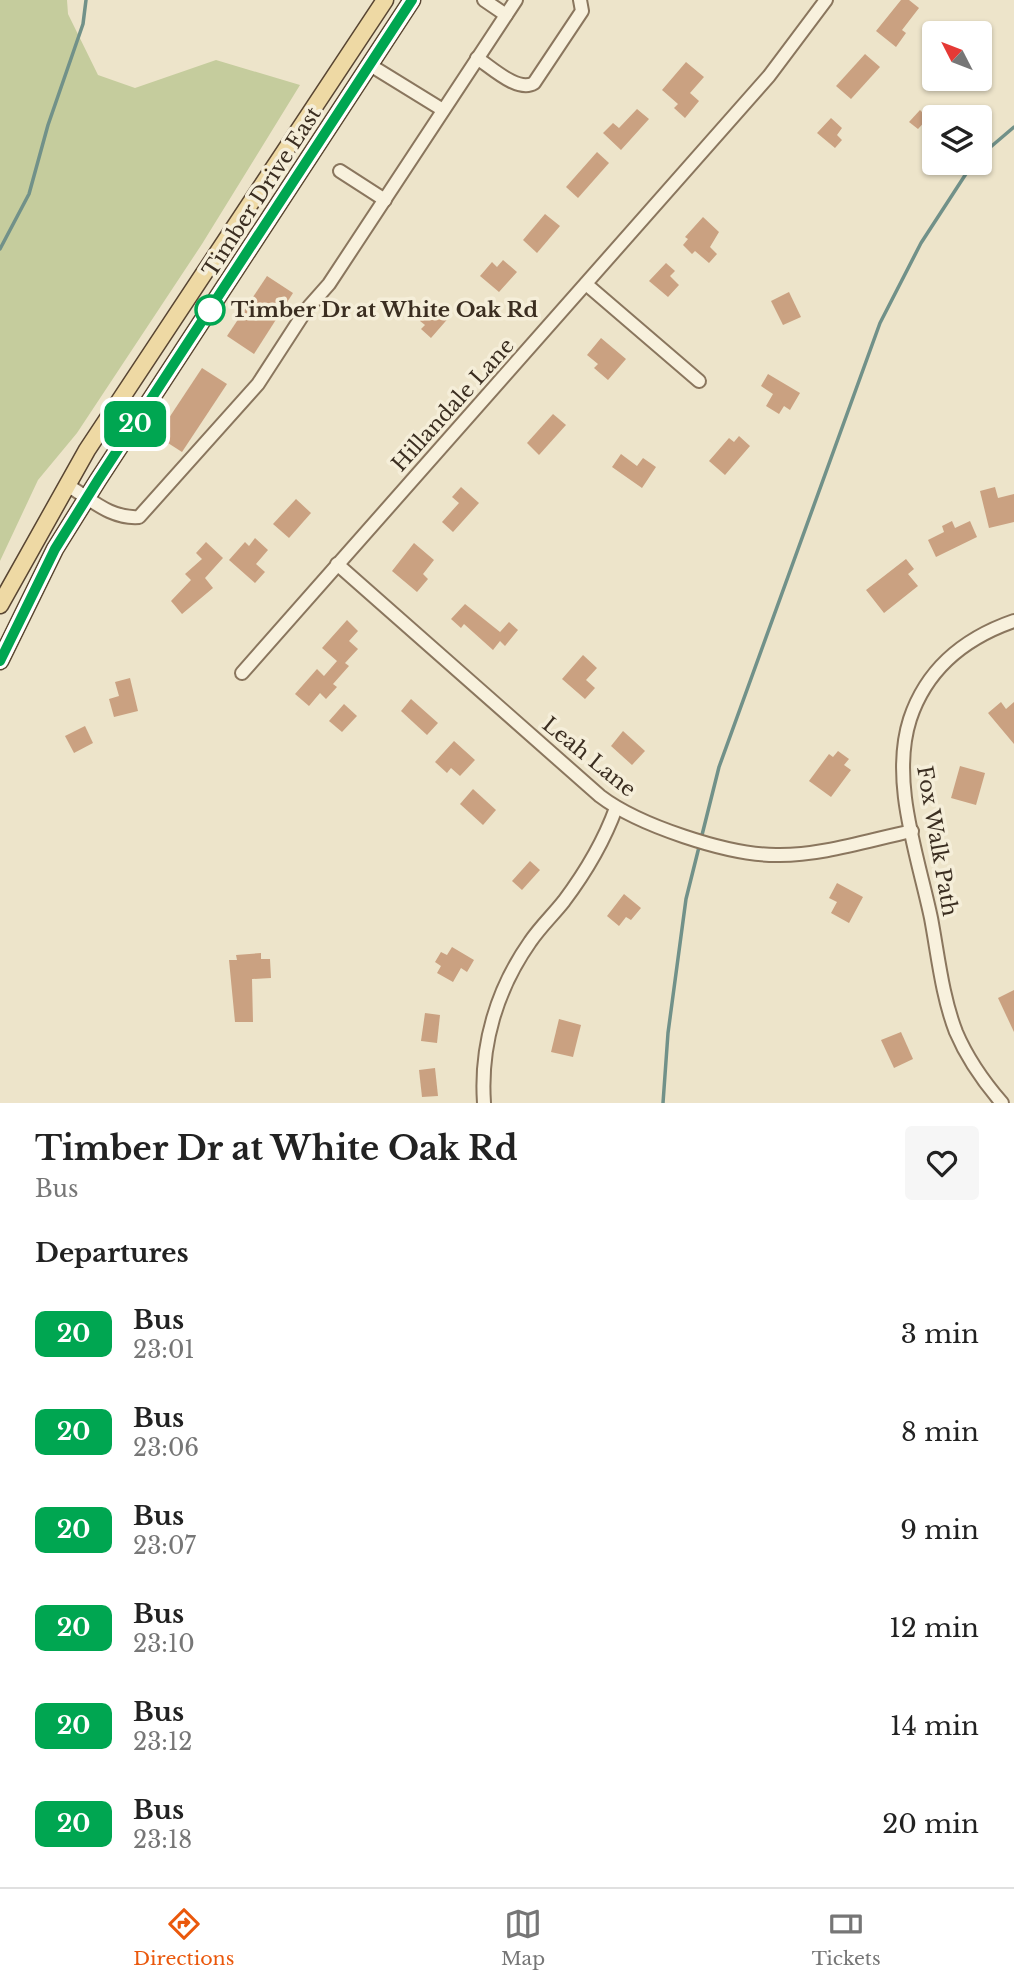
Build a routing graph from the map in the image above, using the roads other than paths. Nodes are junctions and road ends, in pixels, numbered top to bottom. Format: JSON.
{"nodes":[{"id":1,"x":385,"y":0,"type":"edge"},
{"id":2,"x":412,"y":0,"type":"edge"},
{"id":3,"x":484,"y":0,"type":"edge"},
{"id":4,"x":516,"y":0,"type":"edge"},
{"id":5,"x":580,"y":0,"type":"edge"},
{"id":6,"x":826,"y":0,"type":"edge"},
{"id":7,"x":506,"y":15,"type":"junction"},
{"id":8,"x":477,"y":58,"type":"junction"},
{"id":9,"x":370,"y":65,"type":"junction"},
{"id":10,"x":443,"y":110,"type":"junction"},
{"id":11,"x":340,"y":171,"type":"dead end"},
{"id":12,"x":385,"y":200,"type":"junction"},
{"id":13,"x":586,"y":284,"type":"junction"},
{"id":14,"x":699,"y":381,"type":"dead end"},
{"id":15,"x":67,"y":485,"type":"junction"},
{"id":16,"x":88,"y":497,"type":"junction"},
{"id":17,"x":337,"y":564,"type":"junction"},
{"id":18,"x":0,"y":605,"type":"edge"},
{"id":19,"x":1014,"y":621,"type":"edge"},
{"id":20,"x":0,"y":661,"type":"edge"},
{"id":21,"x":242,"y":673,"type":"dead end"},
{"id":22,"x":616,"y":808,"type":"junction"},
{"id":23,"x":912,"y":831,"type":"junction"},
{"id":24,"x":484,"y":1103,"type":"edge"},
{"id":25,"x":1002,"y":1103,"type":"edge"}],
"edges":[{"from":1,"to":15,"type":"main road","name":"Timber Drive East"},
{"from":2,"to":9,"type":"main road","name":"Timber Drive East"},
{"from":3,"to":7,"type":"street"},
{"from":4,"to":7,"type":"street"},
{"from":5,"to":8,"type":"street"},
{"from":6,"to":13,"type":"street","name":"Hillandale Lane"},
{"from":7,"to":8,"type":"street"},
{"from":8,"to":10,"type":"street"},
{"from":9,"to":10,"type":"street"},
{"from":9,"to":16,"type":"main road","name":"Timber Drive East"},
{"from":10,"to":12,"type":"street"},
{"from":11,"to":12,"type":"street"},
{"from":12,"to":16,"type":"street"},
{"from":13,"to":14,"type":"street"},
{"from":13,"to":17,"type":"street","name":"Hillandale Lane"},
{"from":15,"to":16,"type":"street"},
{"from":15,"to":18,"type":"main road","name":"Timber Drive East"},
{"from":16,"to":20,"type":"main road","name":"Timber Drive East"},
{"from":17,"to":21,"type":"street","name":"Hillandale Lane"},
{"from":17,"to":22,"type":"street","name":"Leah Lane"},
{"from":19,"to":23,"type":"street","name":"Fox Walk Path"},
{"from":22,"to":23,"type":"street","name":"Leah Lane"},
{"from":22,"to":24,"type":"street"},
{"from":23,"to":25,"type":"street","name":"Fox Walk Path"}]}
